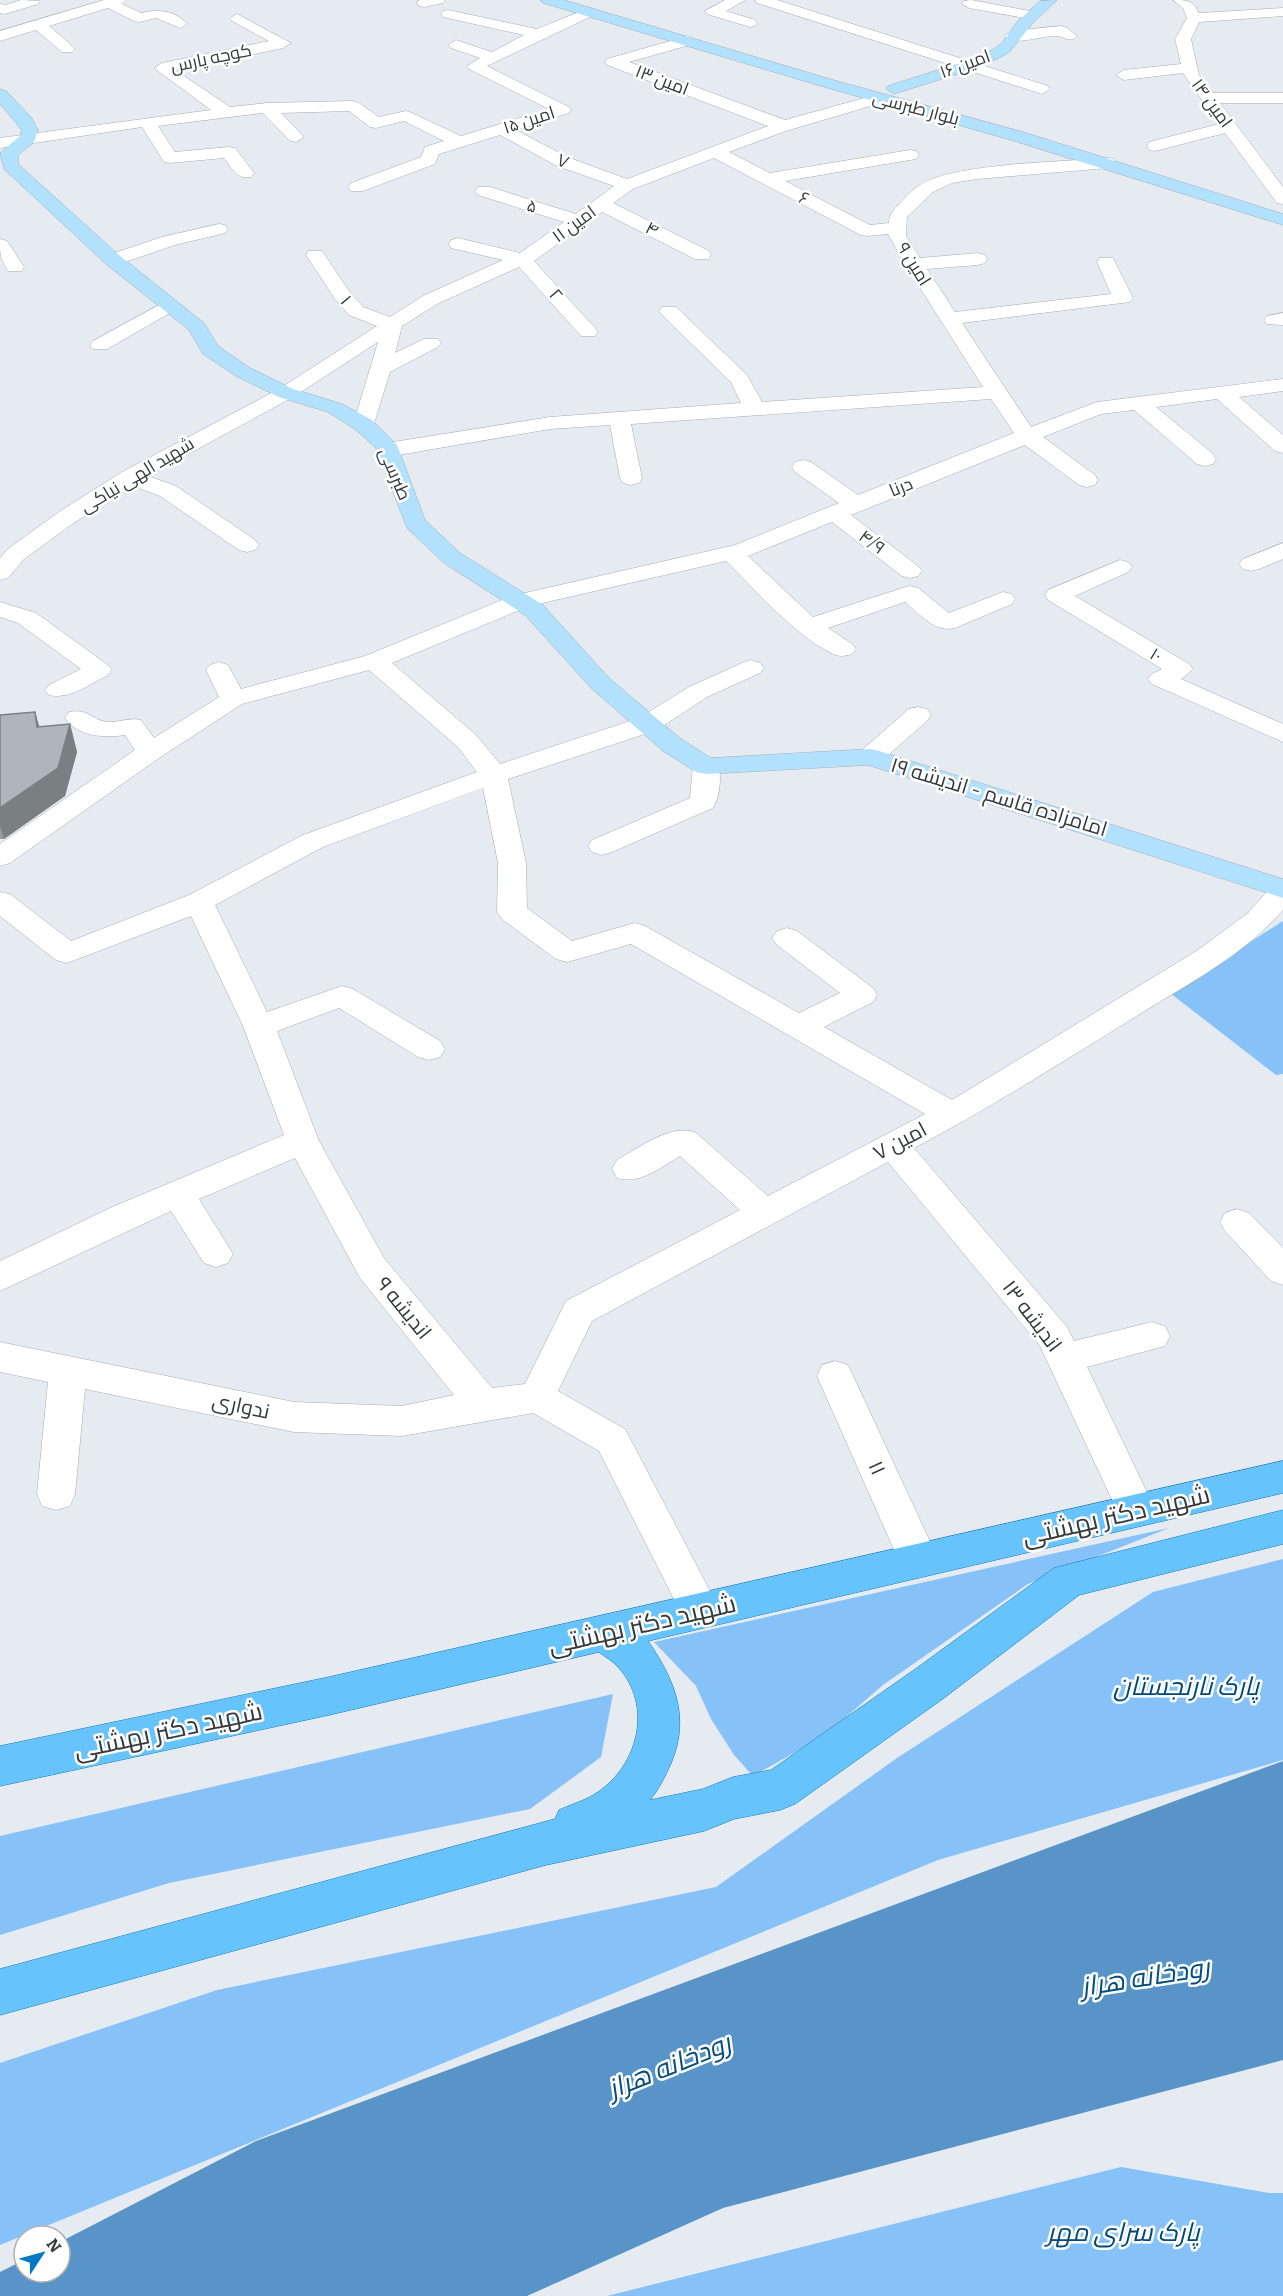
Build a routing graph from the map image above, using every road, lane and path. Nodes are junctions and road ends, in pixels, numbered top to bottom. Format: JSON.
{"nodes":[{"id":1,"x":33,"y":0,"type":"edge"},
{"id":2,"x":548,"y":0,"type":"edge"},
{"id":3,"x":738,"y":0,"type":"edge"},
{"id":4,"x":762,"y":0,"type":"edge"},
{"id":5,"x":1050,"y":0,"type":"edge"},
{"id":6,"x":1180,"y":0,"type":"edge"},
{"id":7,"x":114,"y":2,"type":"edge"},
{"id":8,"x":969,"y":4,"type":"dead end"},
{"id":9,"x":590,"y":6,"type":"edge"},
{"id":10,"x":0,"y":8,"type":"edge"},
{"id":11,"x":1283,"y":12,"type":"edge"},
{"id":12,"x":448,"y":14,"type":"dead end"},
{"id":13,"x":1030,"y":15,"type":"junction"},
{"id":14,"x":237,"y":18,"type":"dead end"},
{"id":15,"x":1194,"y":18,"type":"junction"},
{"id":16,"x":750,"y":23,"type":"dead end"},
{"id":17,"x":39,"y":24,"type":"junction"},
{"id":18,"x":180,"y":24,"type":"dead end"},
{"id":19,"x":538,"y":34,"type":"junction"},
{"id":20,"x":0,"y":36,"type":"edge"},
{"id":21,"x":1012,"y":36,"type":"junction"},
{"id":22,"x":1069,"y":36,"type":"dead end"},
{"id":23,"x":688,"y":41,"type":"junction"},
{"id":24,"x":456,"y":45,"type":"dead end"},
{"id":25,"x":67,"y":49,"type":"dead end"},
{"id":26,"x":493,"y":57,"type":"junction"},
{"id":27,"x":672,"y":64,"type":"dead end"},
{"id":28,"x":968,"y":65,"type":"junction"},
{"id":29,"x":1190,"y":68,"type":"junction"},
{"id":30,"x":643,"y":73,"type":"junction"},
{"id":31,"x":1124,"y":75,"type":"dead end"},
{"id":32,"x":1042,"y":89,"type":"dead end"},
{"id":33,"x":888,"y":93,"type":"junction"},
{"id":34,"x":0,"y":94,"type":"edge"},
{"id":35,"x":1208,"y":98,"type":"junction"},
{"id":36,"x":1283,"y":98,"type":"edge"},
{"id":37,"x":267,"y":108,"type":"junction"},
{"id":38,"x":226,"y":113,"type":"junction"},
{"id":39,"x":825,"y":114,"type":"junction"},
{"id":40,"x":147,"y":122,"type":"junction"},
{"id":41,"x":844,"y":124,"type":"dead end"},
{"id":42,"x":784,"y":126,"type":"junction"},
{"id":43,"x":1229,"y":127,"type":"junction"},
{"id":44,"x":501,"y":129,"type":"junction"},
{"id":45,"x":296,"y":137,"type":"dead end"},
{"id":46,"x":28,"y":138,"type":"junction"},
{"id":47,"x":459,"y":142,"type":"junction"},
{"id":48,"x":0,"y":143,"type":"edge"},
{"id":49,"x":1155,"y":146,"type":"dead end"},
{"id":50,"x":714,"y":151,"type":"junction"},
{"id":51,"x":909,"y":155,"type":"dead end"},
{"id":52,"x":1108,"y":163,"type":"junction"},
{"id":53,"x":244,"y":173,"type":"dead end"},
{"id":54,"x":766,"y":179,"type":"junction"},
{"id":55,"x":627,"y":184,"type":"junction"},
{"id":56,"x":357,"y":187,"type":"dead end"},
{"id":57,"x":484,"y":191,"type":"dead end"},
{"id":58,"x":1283,"y":199,"type":"edge"},
{"id":59,"x":602,"y":204,"type":"junction"},
{"id":60,"x":1283,"y":205,"type":"edge"},
{"id":61,"x":199,"y":218,"type":"dead end"},
{"id":62,"x":1283,"y":220,"type":"edge"},
{"id":63,"x":579,"y":221,"type":"junction"},
{"id":64,"x":897,"y":227,"type":"junction"},
{"id":65,"x":458,"y":244,"type":"dead end"},
{"id":66,"x":0,"y":245,"type":"edge"},
{"id":67,"x":315,"y":255,"type":"dead end"},
{"id":68,"x":702,"y":255,"type":"dead end"},
{"id":69,"x":522,"y":259,"type":"junction"},
{"id":70,"x":978,"y":259,"type":"dead end"},
{"id":71,"x":113,"y":260,"type":"junction"},
{"id":72,"x":1106,"y":262,"type":"dead end"},
{"id":73,"x":914,"y":264,"type":"junction"},
{"id":74,"x":15,"y":267,"type":"dead end"},
{"id":75,"x":1038,"y":289,"type":"dead end"},
{"id":76,"x":170,"y":305,"type":"junction"},
{"id":77,"x":1050,"y":307,"type":"junction"},
{"id":78,"x":669,"y":311,"type":"dead end"},
{"id":79,"x":949,"y":319,"type":"junction"},
{"id":80,"x":393,"y":325,"type":"junction"},
{"id":81,"x":588,"y":332,"type":"dead end"},
{"id":82,"x":431,"y":343,"type":"dead end"},
{"id":83,"x":100,"y":345,"type":"dead end"},
{"id":84,"x":381,"y":368,"type":"junction"},
{"id":85,"x":1283,"y":385,"type":"edge"},
{"id":86,"x":997,"y":392,"type":"junction"},
{"id":87,"x":1220,"y":392,"type":"junction"},
{"id":88,"x":286,"y":393,"type":"junction"},
{"id":89,"x":1137,"y":402,"type":"junction"},
{"id":90,"x":755,"y":410,"type":"junction"},
{"id":91,"x":619,"y":419,"type":"junction"},
{"id":92,"x":364,"y":425,"type":"junction"},
{"id":93,"x":1027,"y":436,"type":"junction"},
{"id":94,"x":1283,"y":446,"type":"edge"},
{"id":95,"x":387,"y":450,"type":"junction"},
{"id":96,"x":1205,"y":459,"type":"dead end"},
{"id":97,"x":803,"y":467,"type":"dead end"},
{"id":98,"x":130,"y":477,"type":"junction"},
{"id":99,"x":632,"y":478,"type":"dead end"},
{"id":100,"x":1087,"y":480,"type":"dead end"},
{"id":101,"x":857,"y":504,"type":"junction"},
{"id":102,"x":834,"y":513,"type":"junction"},
{"id":103,"x":247,"y":545,"type":"dead end"},
{"id":104,"x":8,"y":550,"type":"edge"},
{"id":105,"x":1283,"y":550,"type":"edge"},
{"id":106,"x":731,"y":553,"type":"junction"},
{"id":107,"x":1251,"y":564,"type":"dead end"},
{"id":108,"x":1120,"y":567,"type":"dead end"},
{"id":109,"x":910,"y":571,"type":"dead end"},
{"id":110,"x":0,"y":573,"type":"edge"},
{"id":111,"x":1003,"y":599,"type":"dead end"},
{"id":112,"x":521,"y":602,"type":"junction"},
{"id":113,"x":0,"y":609,"type":"edge"},
{"id":114,"x":808,"y":626,"type":"junction"},
{"id":115,"x":843,"y":649,"type":"dead end"},
{"id":116,"x":374,"y":661,"type":"junction"},
{"id":117,"x":751,"y":668,"type":"dead end"},
{"id":118,"x":219,"y":670,"type":"dead end"},
{"id":119,"x":58,"y":690,"type":"dead end"},
{"id":120,"x":233,"y":699,"type":"junction"},
{"id":121,"x":918,"y":715,"type":"dead end"},
{"id":122,"x":78,"y":718,"type":"dead end"},
{"id":123,"x":648,"y":724,"type":"junction"},
{"id":124,"x":1283,"y":734,"type":"edge"},
{"id":125,"x":150,"y":752,"type":"junction"},
{"id":126,"x":870,"y":757,"type":"junction"},
{"id":127,"x":706,"y":766,"type":"junction"},
{"id":128,"x":494,"y":775,"type":"junction"},
{"id":129,"x":602,"y":846,"type":"dead end"},
{"id":130,"x":0,"y":857,"type":"edge"},
{"id":131,"x":1283,"y":890,"type":"edge"},
{"id":132,"x":0,"y":901,"type":"edge"},
{"id":133,"x":199,"y":902,"type":"junction"},
{"id":134,"x":788,"y":939,"type":"dead end"},
{"id":135,"x":259,"y":1026,"type":"junction"},
{"id":136,"x":798,"y":1027,"type":"junction"},
{"id":137,"x":429,"y":1049,"type":"dead end"},
{"id":138,"x":951,"y":1114,"type":"junction"},
{"id":139,"x":303,"y":1141,"type":"junction"},
{"id":140,"x":892,"y":1145,"type":"junction"},
{"id":141,"x":629,"y":1169,"type":"dead end"},
{"id":142,"x":178,"y":1194,"type":"junction"},
{"id":143,"x":765,"y":1213,"type":"junction"},
{"id":144,"x":1237,"y":1222,"type":"dead end"},
{"id":145,"x":216,"y":1254,"type":"dead end"},
{"id":146,"x":1283,"y":1271,"type":"edge"},
{"id":147,"x":0,"y":1277,"type":"edge"},
{"id":148,"x":1152,"y":1336,"type":"dead end"},
{"id":149,"x":0,"y":1357,"type":"edge"},
{"id":150,"x":1064,"y":1358,"type":"junction"},
{"id":151,"x":68,"y":1371,"type":"junction"},
{"id":152,"x":835,"y":1376,"type":"dead end"},
{"id":153,"x":537,"y":1397,"type":"junction"},
{"id":154,"x":484,"y":1405,"type":"junction"},
{"id":155,"x":1283,"y":1477,"type":"edge"},
{"id":156,"x":56,"y":1494,"type":"dead end"},
{"id":157,"x":1136,"y":1509,"type":"junction"},
{"id":158,"x":1283,"y":1527,"type":"edge"},
{"id":159,"x":919,"y":1561,"type":"junction"},
{"id":160,"x":700,"y":1610,"type":"junction"},
{"id":161,"x":605,"y":1633,"type":"junction"},
{"id":162,"x":0,"y":1766,"type":"edge"},
{"id":163,"x":546,"y":1843,"type":"junction"},
{"id":164,"x":0,"y":1992,"type":"edge"}],
"edges":[{"from":1,"to":10,"type":"street"},
{"from":2,"to":9,"type":"street","name":"بلوار طبرسی"},
{"from":3,"to":16,"type":"street"},
{"from":4,"to":28,"type":"street"},
{"from":5,"to":13,"type":"street","name":"امین ۱۶"},
{"from":6,"to":15,"type":"street"},
{"from":7,"to":17,"type":"street"},
{"from":7,"to":18,"type":"street"},
{"from":8,"to":13,"type":"street"},
{"from":9,"to":19,"type":"street","name":"امین ۱۵"},
{"from":9,"to":23,"type":"street","name":"بلوار طبرسی"},
{"from":9,"to":33,"type":"street","name":"بلوار طبرسی"},
{"from":11,"to":15,"type":"street"},
{"from":12,"to":19,"type":"street"},
{"from":13,"to":21,"type":"street","name":"امین ۱۶"},
{"from":14,"to":38,"type":"street","name":"کوچه پارس"},
{"from":15,"to":29,"type":"street","name":"امین ۱۴"},
{"from":17,"to":20,"type":"street"},
{"from":17,"to":25,"type":"street"},
{"from":19,"to":26,"type":"street","name":"امین ۱۵"},
{"from":21,"to":22,"type":"street"},
{"from":21,"to":28,"type":"street","name":"امین ۱۶"},
{"from":23,"to":30,"type":"street","name":"امین ۱۳"},
{"from":23,"to":33,"type":"street","name":"بلوار طبرسی"},
{"from":24,"to":26,"type":"street"},
{"from":26,"to":44,"type":"street","name":"امین ۱۵"},
{"from":27,"to":30,"type":"street"},
{"from":28,"to":32,"type":"street"},
{"from":28,"to":33,"type":"street","name":"امین ۱۶"},
{"from":29,"to":31,"type":"street"},
{"from":29,"to":35,"type":"street","name":"امین ۱۴"},
{"from":30,"to":42,"type":"street","name":"امین ۱۳"},
{"from":33,"to":39,"type":"street","name":"امین ۱۱"},
{"from":33,"to":52,"type":"street","name":"بلوار طبرسی"},
{"from":33,"to":60,"type":"street","name":"بلوار طبرسی"},
{"from":34,"to":46,"type":"street"},
{"from":35,"to":36,"type":"street"},
{"from":35,"to":43,"type":"street","name":"امین ۱۴"},
{"from":37,"to":38,"type":"street"},
{"from":37,"to":45,"type":"street"},
{"from":37,"to":47,"type":"street"},
{"from":38,"to":40,"type":"street"},
{"from":39,"to":41,"type":"street"},
{"from":39,"to":42,"type":"street","name":"امین ۱۱"},
{"from":40,"to":46,"type":"street"},
{"from":40,"to":53,"type":"street"},
{"from":42,"to":50,"type":"street","name":"امین ۱۱"},
{"from":43,"to":49,"type":"street"},
{"from":43,"to":58,"type":"street","name":"امین ۱۴"},
{"from":44,"to":47,"type":"street","name":"امین ۱۵"},
{"from":44,"to":55,"type":"street","name":"۷"},
{"from":46,"to":48,"type":"street"},
{"from":46,"to":71,"type":"street","name":"طبرسی"},
{"from":47,"to":56,"type":"street","name":"امین ۱۵"},
{"from":50,"to":54,"type":"street","name":"۶"},
{"from":50,"to":55,"type":"street","name":"امین ۱۱"},
{"from":51,"to":54,"type":"street"},
{"from":52,"to":62,"type":"street","name":"بلوار طبرسی"},
{"from":52,"to":64,"type":"street","name":"امین ۹"},
{"from":54,"to":64,"type":"street","name":"۶"},
{"from":55,"to":59,"type":"street","name":"امین ۱۱"},
{"from":57,"to":63,"type":"street","name":"۵"},
{"from":59,"to":63,"type":"street","name":"امین ۱۱"},
{"from":59,"to":68,"type":"street","name":"۴"},
{"from":61,"to":71,"type":"street"},
{"from":63,"to":69,"type":"street","name":"امین ۱۱"},
{"from":64,"to":73,"type":"street","name":"امین ۹"},
{"from":65,"to":69,"type":"street"},
{"from":66,"to":74,"type":"street"},
{"from":67,"to":80,"type":"street","name":"۱"},
{"from":69,"to":80,"type":"street","name":"امین ۱۱"},
{"from":69,"to":81,"type":"street","name":"۲"},
{"from":70,"to":73,"type":"street"},
{"from":71,"to":76,"type":"street","name":"طبرسی"},
{"from":72,"to":77,"type":"street"},
{"from":73,"to":79,"type":"street","name":"امین ۹"},
{"from":75,"to":77,"type":"street"},
{"from":76,"to":83,"type":"street"},
{"from":76,"to":88,"type":"street","name":"طبرسی"},
{"from":77,"to":79,"type":"street"},
{"from":78,"to":90,"type":"street"},
{"from":79,"to":86,"type":"street","name":"امین ۹"},
{"from":80,"to":84,"type":"street"},
{"from":80,"to":88,"type":"street","name":"امین ۱۱"},
{"from":82,"to":84,"type":"street"},
{"from":84,"to":92,"type":"street"},
{"from":85,"to":87,"type":"street","name":"درنا"},
{"from":86,"to":90,"type":"street"},
{"from":86,"to":93,"type":"street","name":"امین ۹"},
{"from":87,"to":89,"type":"street","name":"درنا"},
{"from":87,"to":94,"type":"street"},
{"from":88,"to":92,"type":"street","name":"طبرسی"},
{"from":88,"to":98,"type":"street","name":"شهید الهی نیاکی"},
{"from":89,"to":93,"type":"street","name":"درنا"},
{"from":89,"to":96,"type":"street"},
{"from":90,"to":91,"type":"street"},
{"from":91,"to":95,"type":"street"},
{"from":91,"to":99,"type":"street"},
{"from":92,"to":95,"type":"street","name":"طبرسی"},
{"from":93,"to":100,"type":"street","name":"امین ۹"},
{"from":93,"to":101,"type":"street","name":"درنا"},
{"from":95,"to":112,"type":"street","name":"طبرسی"},
{"from":97,"to":101,"type":"street"},
{"from":98,"to":103,"type":"street"},
{"from":98,"to":104,"type":"street","name":"شهید الهی نیاکی"},
{"from":101,"to":102,"type":"street","name":"درنا"},
{"from":102,"to":106,"type":"street","name":"درنا"},
{"from":102,"to":109,"type":"street","name":"۴/۹"},
{"from":104,"to":110,"type":"street","name":"شهید الهی نیاکی"},
{"from":105,"to":107,"type":"street"},
{"from":106,"to":112,"type":"street","name":"درنا"},
{"from":106,"to":114,"type":"street"},
{"from":108,"to":124,"type":"street","name":"۱۰"},
{"from":111,"to":114,"type":"street"},
{"from":112,"to":116,"type":"street","name":"درنا"},
{"from":112,"to":123,"type":"street","name":"طبرسی"},
{"from":113,"to":119,"type":"street"},
{"from":114,"to":115,"type":"street"},
{"from":116,"to":120,"type":"street","name":"درنا"},
{"from":116,"to":128,"type":"street"},
{"from":117,"to":123,"type":"street"},
{"from":118,"to":120,"type":"street"},
{"from":120,"to":125,"type":"street","name":"درنا"},
{"from":121,"to":126,"type":"street"},
{"from":122,"to":125,"type":"street"},
{"from":123,"to":127,"type":"street","name":"طبرسی"},
{"from":123,"to":128,"type":"street"},
{"from":125,"to":130,"type":"street","name":"درنا"},
{"from":126,"to":127,"type":"street","name":"امامزاده قاسم - اندیشه ۱۹"},
{"from":126,"to":131,"type":"street","name":"امامزاده قاسم - اندیشه ۱۹"},
{"from":127,"to":129,"type":"street"},
{"from":128,"to":133,"type":"street"},
{"from":128,"to":136,"type":"street"},
{"from":131,"to":138,"type":"street","name":"امین ۷"},
{"from":132,"to":133,"type":"street"},
{"from":133,"to":135,"type":"street","name":"اندیشه ۹"},
{"from":134,"to":136,"type":"street"},
{"from":135,"to":137,"type":"street"},
{"from":135,"to":139,"type":"street","name":"اندیشه ۹"},
{"from":136,"to":138,"type":"street"},
{"from":138,"to":140,"type":"street","name":"امین ۷"},
{"from":139,"to":142,"type":"street"},
{"from":139,"to":154,"type":"street","name":"اندیشه ۹"},
{"from":140,"to":143,"type":"street","name":"امین ۷"},
{"from":140,"to":150,"type":"street","name":"اندیشه ۱۳"},
{"from":141,"to":143,"type":"street"},
{"from":142,"to":145,"type":"street"},
{"from":142,"to":147,"type":"street"},
{"from":143,"to":153,"type":"street","name":"امین ۷"},
{"from":144,"to":146,"type":"street"},
{"from":148,"to":150,"type":"street"},
{"from":149,"to":151,"type":"street","name":"ندواری"},
{"from":150,"to":157,"type":"street","name":"اندیشه ۱۳"},
{"from":151,"to":154,"type":"street","name":"ندواری"},
{"from":151,"to":156,"type":"street"},
{"from":152,"to":159,"type":"street","name":"۱۱"},
{"from":153,"to":154,"type":"street"},
{"from":153,"to":160,"type":"street"},
{"from":155,"to":157,"type":"main road","name":"شهید دکتر بهشتی"},
{"from":157,"to":159,"type":"main road","name":"شهید دکتر بهشتی"},
{"from":158,"to":163,"type":"main road"},
{"from":159,"to":160,"type":"main road","name":"شهید دکتر بهشتی"},
{"from":160,"to":161,"type":"main road","name":"شهید دکتر بهشتی"},
{"from":161,"to":162,"type":"main road","name":"شهید دکتر بهشتی"},
{"from":161,"to":163,"type":"main road"},
{"from":163,"to":164,"type":"main road"}]}
